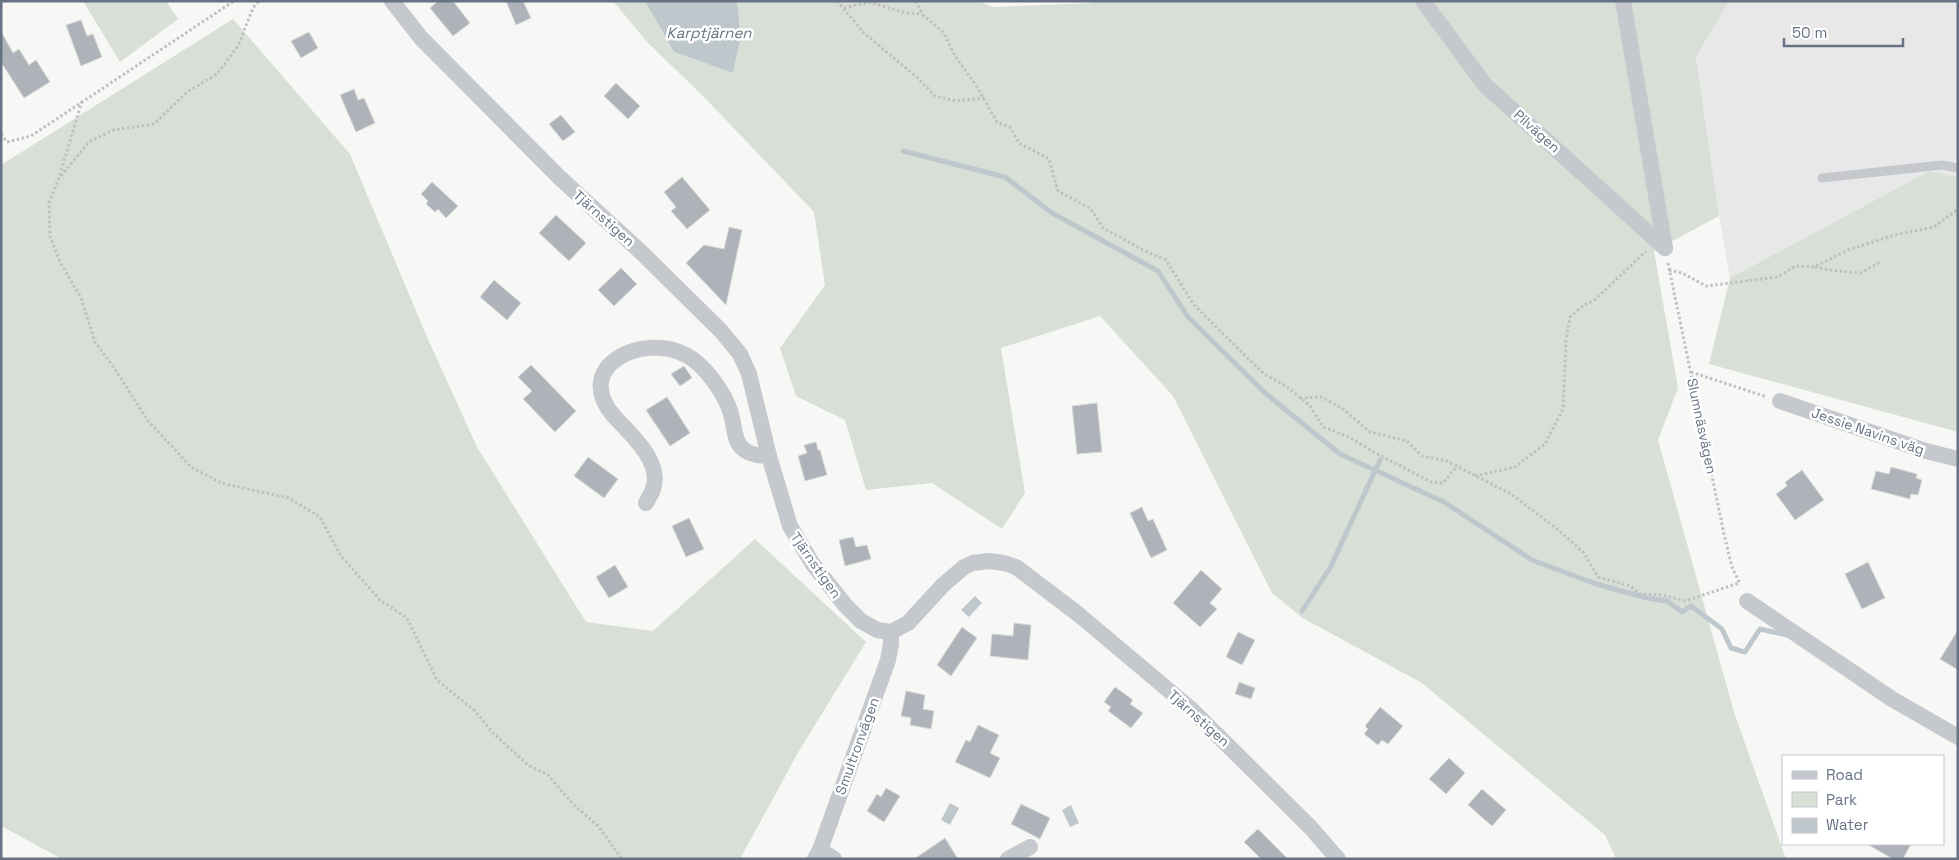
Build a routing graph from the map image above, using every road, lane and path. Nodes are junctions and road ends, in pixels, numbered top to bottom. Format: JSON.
{"nodes":[{"id":1,"x":234,"y":1,"type":"edge"},
{"id":2,"x":259,"y":1,"type":"edge"},
{"id":3,"x":392,"y":1,"type":"edge"},
{"id":4,"x":838,"y":1,"type":"edge"},
{"id":5,"x":916,"y":1,"type":"edge"},
{"id":6,"x":1423,"y":1,"type":"edge"},
{"id":7,"x":1623,"y":1,"type":"edge"},
{"id":8,"x":843,"y":8,"type":"junction"},
{"id":9,"x":923,"y":14,"type":"junction"},
{"id":10,"x":984,"y":98,"type":"junction"},
{"id":11,"x":82,"y":101,"type":"junction"},
{"id":12,"x":1,"y":134,"type":"edge"},
{"id":13,"x":1958,"y":168,"type":"edge"},
{"id":14,"x":59,"y":178,"type":"junction"},
{"id":15,"x":1822,"y":178,"type":"dead end"},
{"id":16,"x":1958,"y":209,"type":"edge"},
{"id":17,"x":1661,"y":244,"type":"junction"},
{"id":18,"x":1882,"y":261,"type":"dead end"},
{"id":19,"x":1814,"y":267,"type":"junction"},
{"id":20,"x":1669,"y":270,"type":"junction"},
{"id":21,"x":1691,"y":372,"type":"junction"},
{"id":22,"x":1300,"y":398,"type":"junction"},
{"id":23,"x":1780,"y":400,"type":"joint"},
{"id":24,"x":769,"y":456,"type":"junction"},
{"id":25,"x":1958,"y":459,"type":"edge"},
{"id":26,"x":1457,"y":466,"type":"junction"},
{"id":27,"x":1475,"y":476,"type":"junction"},
{"id":28,"x":646,"y":503,"type":"dead end"},
{"id":29,"x":1739,"y":583,"type":"junction"},
{"id":30,"x":1747,"y":601,"type":"joint"},
{"id":31,"x":891,"y":632,"type":"junction"},
{"id":32,"x":1958,"y":737,"type":"edge"},
{"id":33,"x":1030,"y":846,"type":"dead end"},
{"id":34,"x":823,"y":856,"type":"edge"},
{"id":35,"x":622,"y":859,"type":"edge"},
{"id":36,"x":1008,"y":859,"type":"edge"},
{"id":37,"x":1338,"y":859,"type":"edge"}],
"edges":[{"from":1,"to":11,"type":"path"},
{"from":2,"to":14,"type":"path"},
{"from":3,"to":24,"type":"street","name":"Tjärnstigen"},
{"from":4,"to":8,"type":"path"},
{"from":5,"to":9,"type":"path"},
{"from":6,"to":17,"type":"street","name":"Pilvägen"},
{"from":7,"to":17,"type":"street"},
{"from":8,"to":9,"type":"path"},
{"from":8,"to":10,"type":"path"},
{"from":9,"to":10,"type":"path"},
{"from":10,"to":22,"type":"path"},
{"from":11,"to":12,"type":"path"},
{"from":11,"to":14,"type":"path"},
{"from":13,"to":15,"type":"lane"},
{"from":14,"to":35,"type":"path"},
{"from":16,"to":19,"type":"path"},
{"from":17,"to":20,"type":"path","name":"Slumnäsvägen"},
{"from":17,"to":27,"type":"path"},
{"from":18,"to":19,"type":"path"},
{"from":19,"to":20,"type":"path"},
{"from":20,"to":21,"type":"path","name":"Slumnäsvägen"},
{"from":21,"to":23,"type":"path"},
{"from":21,"to":29,"type":"path","name":"Slumnäsvägen"},
{"from":22,"to":26,"type":"path"},
{"from":22,"to":26,"type":"path"},
{"from":23,"to":25,"type":"street","name":"Jessie Navins väg"},
{"from":24,"to":28,"type":"street"},
{"from":24,"to":31,"type":"street","name":"Tjärnstigen"},
{"from":26,"to":27,"type":"path"},
{"from":27,"to":29,"type":"path"},
{"from":29,"to":30,"type":"path","name":"Slumnäsvägen"},
{"from":30,"to":32,"type":"street"},
{"from":31,"to":34,"type":"street","name":"Smultronvägen"},
{"from":31,"to":37,"type":"street","name":"Tjärnstigen"},
{"from":33,"to":36,"type":"street"}]}
